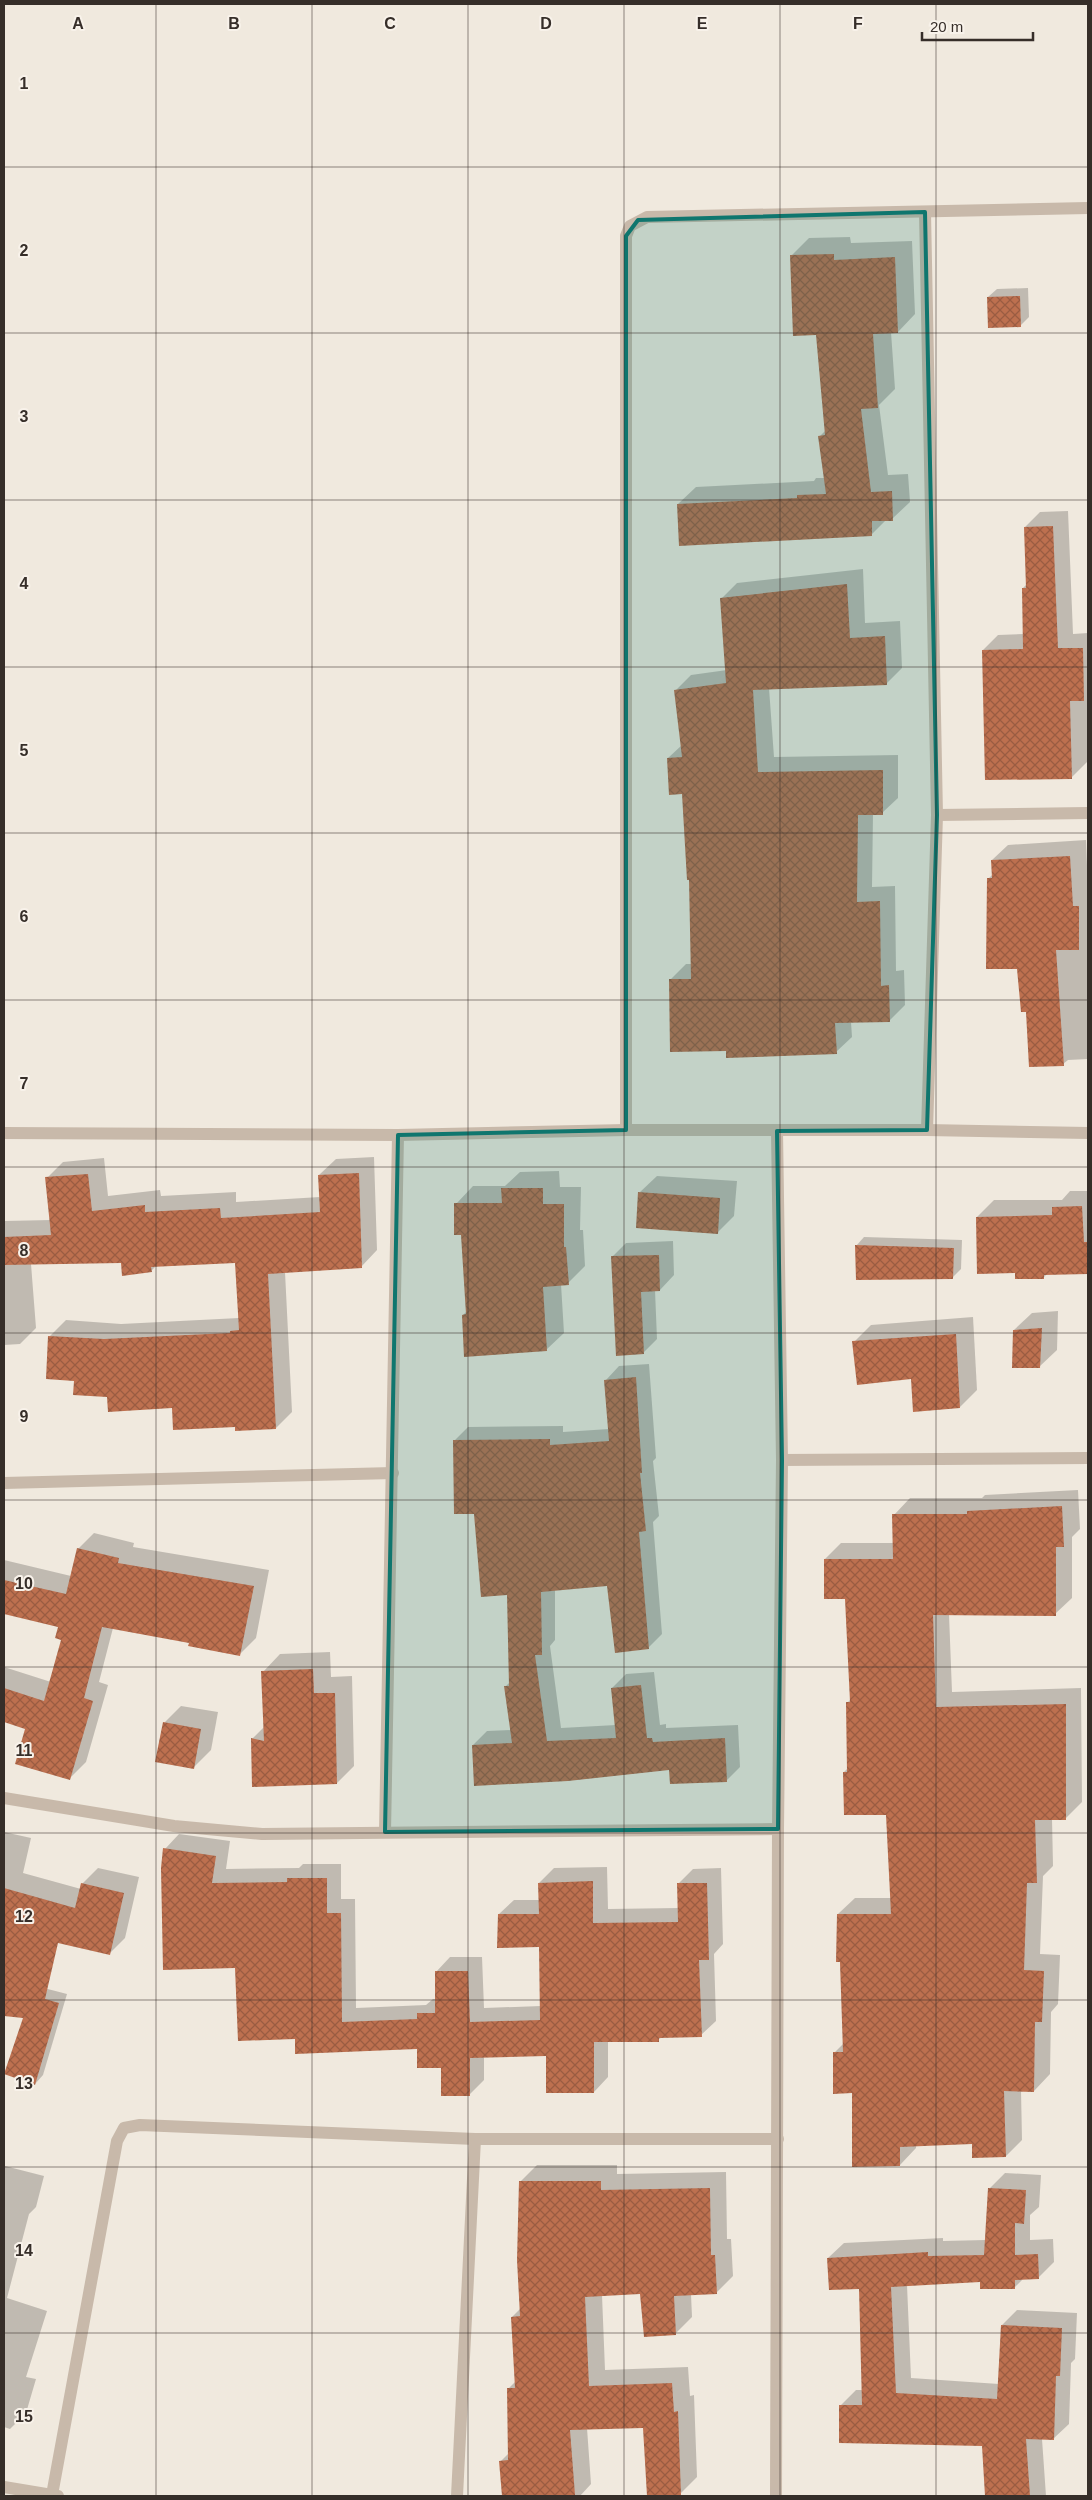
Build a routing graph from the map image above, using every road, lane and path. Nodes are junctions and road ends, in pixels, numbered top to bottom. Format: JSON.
{"nodes":[{"id":1,"x":1088,"y":208,"type":"edge"},
{"id":2,"x":926,"y":212,"type":"junction"},
{"id":3,"x":1088,"y":813,"type":"edge"},
{"id":4,"x":937,"y":815,"type":"junction"},
{"id":5,"x":626,"y":1130,"type":"junction"},
{"id":6,"x":927,"y":1130,"type":"junction"},
{"id":7,"x":777,"y":1131,"type":"junction"},
{"id":8,"x":4,"y":1132,"type":"edge"},
{"id":9,"x":1088,"y":1133,"type":"edge"},
{"id":10,"x":398,"y":1136,"type":"junction"},
{"id":11,"x":1088,"y":1458,"type":"edge"},
{"id":12,"x":782,"y":1460,"type":"junction"},
{"id":13,"x":393,"y":1473,"type":"junction"},
{"id":14,"x":4,"y":1484,"type":"edge"},
{"id":15,"x":4,"y":1798,"type":"edge"},
{"id":16,"x":778,"y":1829,"type":"junction"},
{"id":17,"x":385,"y":1832,"type":"junction"},
{"id":18,"x":475,"y":2139,"type":"junction"},
{"id":19,"x":778,"y":2139,"type":"junction"},
{"id":20,"x":4,"y":2486,"type":"edge"},
{"id":21,"x":55,"y":2496,"type":"edge"},
{"id":22,"x":457,"y":2496,"type":"edge"},
{"id":23,"x":776,"y":2496,"type":"edge"}],
"edges":[{"from":1,"to":2,"type":"street"},
{"from":2,"to":4,"type":"street"},
{"from":2,"to":5,"type":"street"},
{"from":3,"to":4,"type":"street"},
{"from":4,"to":6,"type":"street"},
{"from":5,"to":7,"type":"street"},
{"from":5,"to":10,"type":"street"},
{"from":6,"to":7,"type":"street"},
{"from":6,"to":9,"type":"street"},
{"from":7,"to":12,"type":"street"},
{"from":8,"to":10,"type":"street"},
{"from":10,"to":13,"type":"street"},
{"from":11,"to":12,"type":"street"},
{"from":12,"to":16,"type":"street"},
{"from":13,"to":14,"type":"street"},
{"from":13,"to":17,"type":"street"},
{"from":15,"to":17,"type":"street"},
{"from":16,"to":17,"type":"street"},
{"from":16,"to":19,"type":"street"},
{"from":18,"to":19,"type":"street"},
{"from":18,"to":21,"type":"street"},
{"from":18,"to":22,"type":"street"},
{"from":19,"to":23,"type":"street"},
{"from":20,"to":21,"type":"street"}]}
